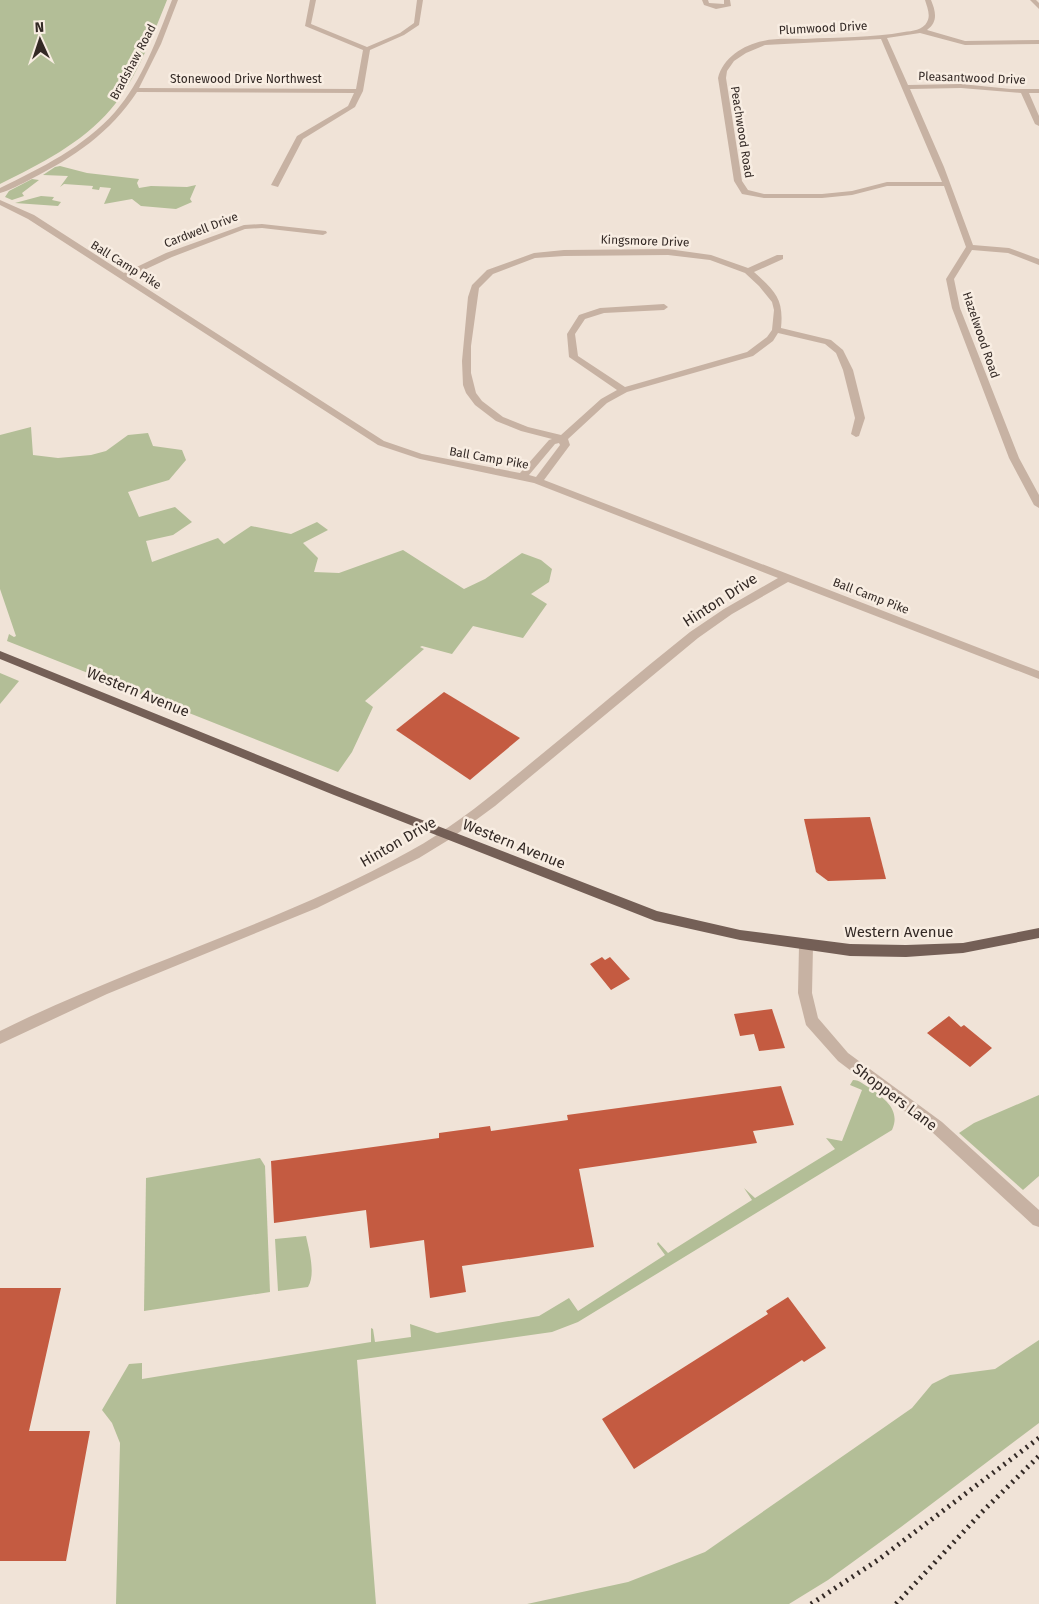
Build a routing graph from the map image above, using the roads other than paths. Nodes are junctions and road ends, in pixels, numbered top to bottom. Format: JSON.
{"nodes":[{"id":1,"x":175,"y":0,"type":"edge"},
{"id":2,"x":313,"y":0,"type":"edge"},
{"id":3,"x":420,"y":0,"type":"edge"},
{"id":4,"x":705,"y":0,"type":"edge"},
{"id":5,"x":727,"y":0,"type":"edge"},
{"id":6,"x":928,"y":0,"type":"edge"},
{"id":7,"x":1033,"y":0,"type":"edge"},
{"id":8,"x":1039,"y":8,"type":"edge"},
{"id":9,"x":922,"y":31,"type":"junction"},
{"id":10,"x":883,"y":36,"type":"junction"},
{"id":11,"x":1039,"y":42,"type":"edge"},
{"id":12,"x":764,"y":44,"type":"joint"},
{"id":13,"x":367,"y":50,"type":"junction"},
{"id":14,"x":905,"y":87,"type":"junction"},
{"id":15,"x":133,"y":90,"type":"junction"},
{"id":16,"x":360,"y":91,"type":"junction"},
{"id":17,"x":1024,"y":91,"type":"junction"},
{"id":18,"x":1039,"y":91,"type":"edge"},
{"id":19,"x":1039,"y":124,"type":"edge"},
{"id":20,"x":946,"y":184,"type":"junction"},
{"id":21,"x":275,"y":185,"type":"dead end"},
{"id":22,"x":0,"y":191,"type":"edge"},
{"id":23,"x":0,"y":202,"type":"edge"},
{"id":24,"x":323,"y":233,"type":"dead end"},
{"id":25,"x":970,"y":247,"type":"junction"},
{"id":26,"x":780,"y":256,"type":"dead end"},
{"id":27,"x":1039,"y":262,"type":"edge"},
{"id":28,"x":748,"y":271,"type":"junction"},
{"id":29,"x":122,"y":277,"type":"junction"},
{"id":30,"x":664,"y":307,"type":"dead end"},
{"id":31,"x":776,"y":330,"type":"junction"},
{"id":32,"x":624,"y":390,"type":"junction"},
{"id":33,"x":856,"y":434,"type":"dead end"},
{"id":34,"x":563,"y":438,"type":"junction"},
{"id":35,"x":522,"y":476,"type":"junction"},
{"id":36,"x":538,"y":480,"type":"junction"},
{"id":37,"x":1039,"y":505,"type":"edge"},
{"id":38,"x":788,"y":577,"type":"junction"},
{"id":39,"x":0,"y":655,"type":"edge"},
{"id":40,"x":1039,"y":675,"type":"edge"},
{"id":41,"x":446,"y":834,"type":"junction"},
{"id":42,"x":1039,"y":933,"type":"edge"},
{"id":43,"x":806,"y":946,"type":"junction"},
{"id":44,"x":0,"y":1038,"type":"edge"},
{"id":45,"x":1039,"y":1220,"type":"edge"}],
"edges":[{"from":1,"to":15,"type":"street","name":"Bradshaw Road"},
{"from":2,"to":13,"type":"street"},
{"from":3,"to":13,"type":"street"},
{"from":4,"to":5,"type":"street"},
{"from":6,"to":9,"type":"street"},
{"from":7,"to":8,"type":"street"},
{"from":9,"to":10,"type":"street","name":"Plumwood Drive"},
{"from":9,"to":11,"type":"street"},
{"from":10,"to":12,"type":"street","name":"Plumwood Drive"},
{"from":10,"to":14,"type":"street"},
{"from":12,"to":20,"type":"street","name":"Peachwood Road"},
{"from":13,"to":16,"type":"street"},
{"from":14,"to":17,"type":"street","name":"Pleasantwood Drive"},
{"from":14,"to":20,"type":"street"},
{"from":15,"to":16,"type":"street","name":"Stonewood Drive Northwest"},
{"from":15,"to":22,"type":"street","name":"Bradshaw Road"},
{"from":16,"to":21,"type":"street"},
{"from":17,"to":18,"type":"street","name":"Pleasantwood Drive"},
{"from":17,"to":19,"type":"street"},
{"from":20,"to":25,"type":"street"},
{"from":23,"to":29,"type":"street","name":"Ball Camp Pike"},
{"from":24,"to":29,"type":"street","name":"Cardwell Drive"},
{"from":25,"to":27,"type":"street"},
{"from":25,"to":37,"type":"street","name":"Hazelwood Road"},
{"from":26,"to":28,"type":"street"},
{"from":28,"to":31,"type":"street","name":"Kingsmore Drive"},
{"from":28,"to":34,"type":"street","name":"Kingsmore Drive"},
{"from":29,"to":35,"type":"street","name":"Ball Camp Pike"},
{"from":30,"to":32,"type":"street"},
{"from":31,"to":32,"type":"street"},
{"from":31,"to":33,"type":"street"},
{"from":32,"to":34,"type":"street"},
{"from":34,"to":35,"type":"street"},
{"from":34,"to":36,"type":"street"},
{"from":35,"to":36,"type":"street","name":"Ball Camp Pike"},
{"from":36,"to":38,"type":"street","name":"Ball Camp Pike"},
{"from":38,"to":40,"type":"street","name":"Ball Camp Pike"},
{"from":38,"to":41,"type":"street","name":"Hinton Drive"},
{"from":39,"to":41,"type":"main road","name":"Western Avenue"},
{"from":41,"to":43,"type":"main road","name":"Western Avenue"},
{"from":41,"to":44,"type":"street","name":"Hinton Drive"},
{"from":42,"to":43,"type":"main road","name":"Western Avenue"},
{"from":43,"to":45,"type":"street","name":"Shoppers Lane"}]}
